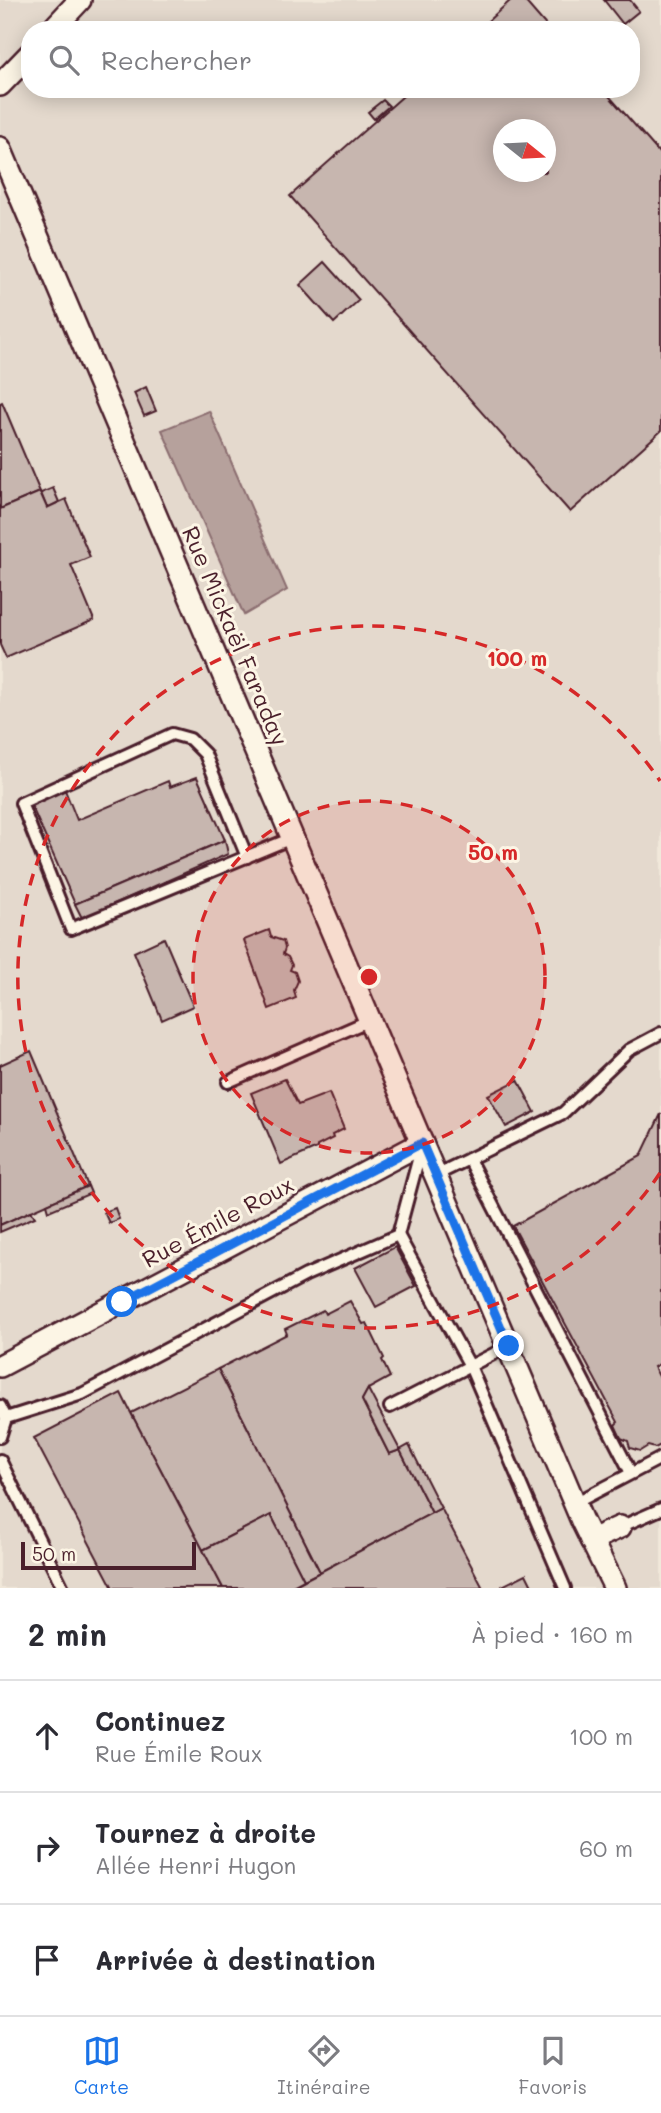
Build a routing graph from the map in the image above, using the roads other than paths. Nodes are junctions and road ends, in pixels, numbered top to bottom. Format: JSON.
{"nodes":[{"id":1,"x":80,"y":0,"type":"edge"},
{"id":2,"x":60,"y":21,"type":"edge"},
{"id":3,"x":21,"y":63,"type":"edge"},
{"id":4,"x":0,"y":85,"type":"edge"},
{"id":5,"x":0,"y":148,"type":"edge"},
{"id":6,"x":292,"y":838,"type":"junction"},
{"id":7,"x":247,"y":857,"type":"junction"},
{"id":8,"x":370,"y":1020,"type":"junction"},
{"id":9,"x":661,"y":1033,"type":"edge"},
{"id":10,"x":229,"y":1082,"type":"dead end"},
{"id":11,"x":422,"y":1143,"type":"junction"},
{"id":12,"x":469,"y":1159,"type":"junction"},
{"id":13,"x":436,"y":1175,"type":"junction"},
{"id":14,"x":398,"y":1235,"type":"junction"},
{"id":15,"x":509,"y":1346,"type":"junction"},
{"id":16,"x":0,"y":1366,"type":"edge"},
{"id":17,"x":470,"y":1366,"type":"junction"},
{"id":18,"x":0,"y":1406,"type":"edge"},
{"id":19,"x":390,"y":1407,"type":"dead end"},
{"id":20,"x":6,"y":1418,"type":"junction"},
{"id":21,"x":0,"y":1437,"type":"edge"},
{"id":22,"x":661,"y":1458,"type":"edge"},
{"id":23,"x":0,"y":1460,"type":"edge"},
{"id":24,"x":631,"y":1473,"type":"junction"},
{"id":25,"x":575,"y":1503,"type":"junction"},
{"id":26,"x":661,"y":1509,"type":"edge"},
{"id":27,"x":620,"y":1527,"type":"joint"},
{"id":28,"x":591,"y":1540,"type":"junction"},
{"id":29,"x":63,"y":1588,"type":"edge"},
{"id":30,"x":565,"y":1588,"type":"edge"},
{"id":31,"x":615,"y":1588,"type":"edge"}],
"edges":[{"from":1,"to":2,"type":"street"},
{"from":3,"to":4,"type":"street"},
{"from":5,"to":6,"type":"street","name":"Rue Mickaël Faraday"},
{"from":6,"to":7,"type":"lane"},
{"from":6,"to":8,"type":"street","name":"Rue Mickaël Faraday"},
{"from":7,"to":7,"type":"lane"},
{"from":8,"to":10,"type":"lane"},
{"from":8,"to":11,"type":"street","name":"Rue Mickaël Faraday"},
{"from":9,"to":12,"type":"lane"},
{"from":11,"to":13,"type":"street","name":"Rue Mickaël Faraday"},
{"from":11,"to":14,"type":"lane"},
{"from":11,"to":16,"type":"street","name":"Rue Émile Roux"},
{"from":12,"to":13,"type":"lane"},
{"from":12,"to":24,"type":"lane"},
{"from":13,"to":15,"type":"street","name":"Rue Mickaël Faraday"},
{"from":14,"to":17,"type":"lane"},
{"from":14,"to":20,"type":"lane"},
{"from":15,"to":17,"type":"lane"},
{"from":15,"to":25,"type":"street","name":"Rue Mickaël Faraday"},
{"from":17,"to":19,"type":"lane"},
{"from":17,"to":30,"type":"lane"},
{"from":18,"to":20,"type":"lane"},
{"from":20,"to":21,"type":"lane"},
{"from":22,"to":24,"type":"lane"},
{"from":23,"to":29,"type":"lane"},
{"from":24,"to":25,"type":"lane"},
{"from":25,"to":28,"type":"street","name":"Rue Mickaël Faraday"},
{"from":26,"to":27,"type":"lane"},
{"from":27,"to":28,"type":"street"},
{"from":28,"to":31,"type":"street","name":"Rue Mickaël Faraday"}]}
